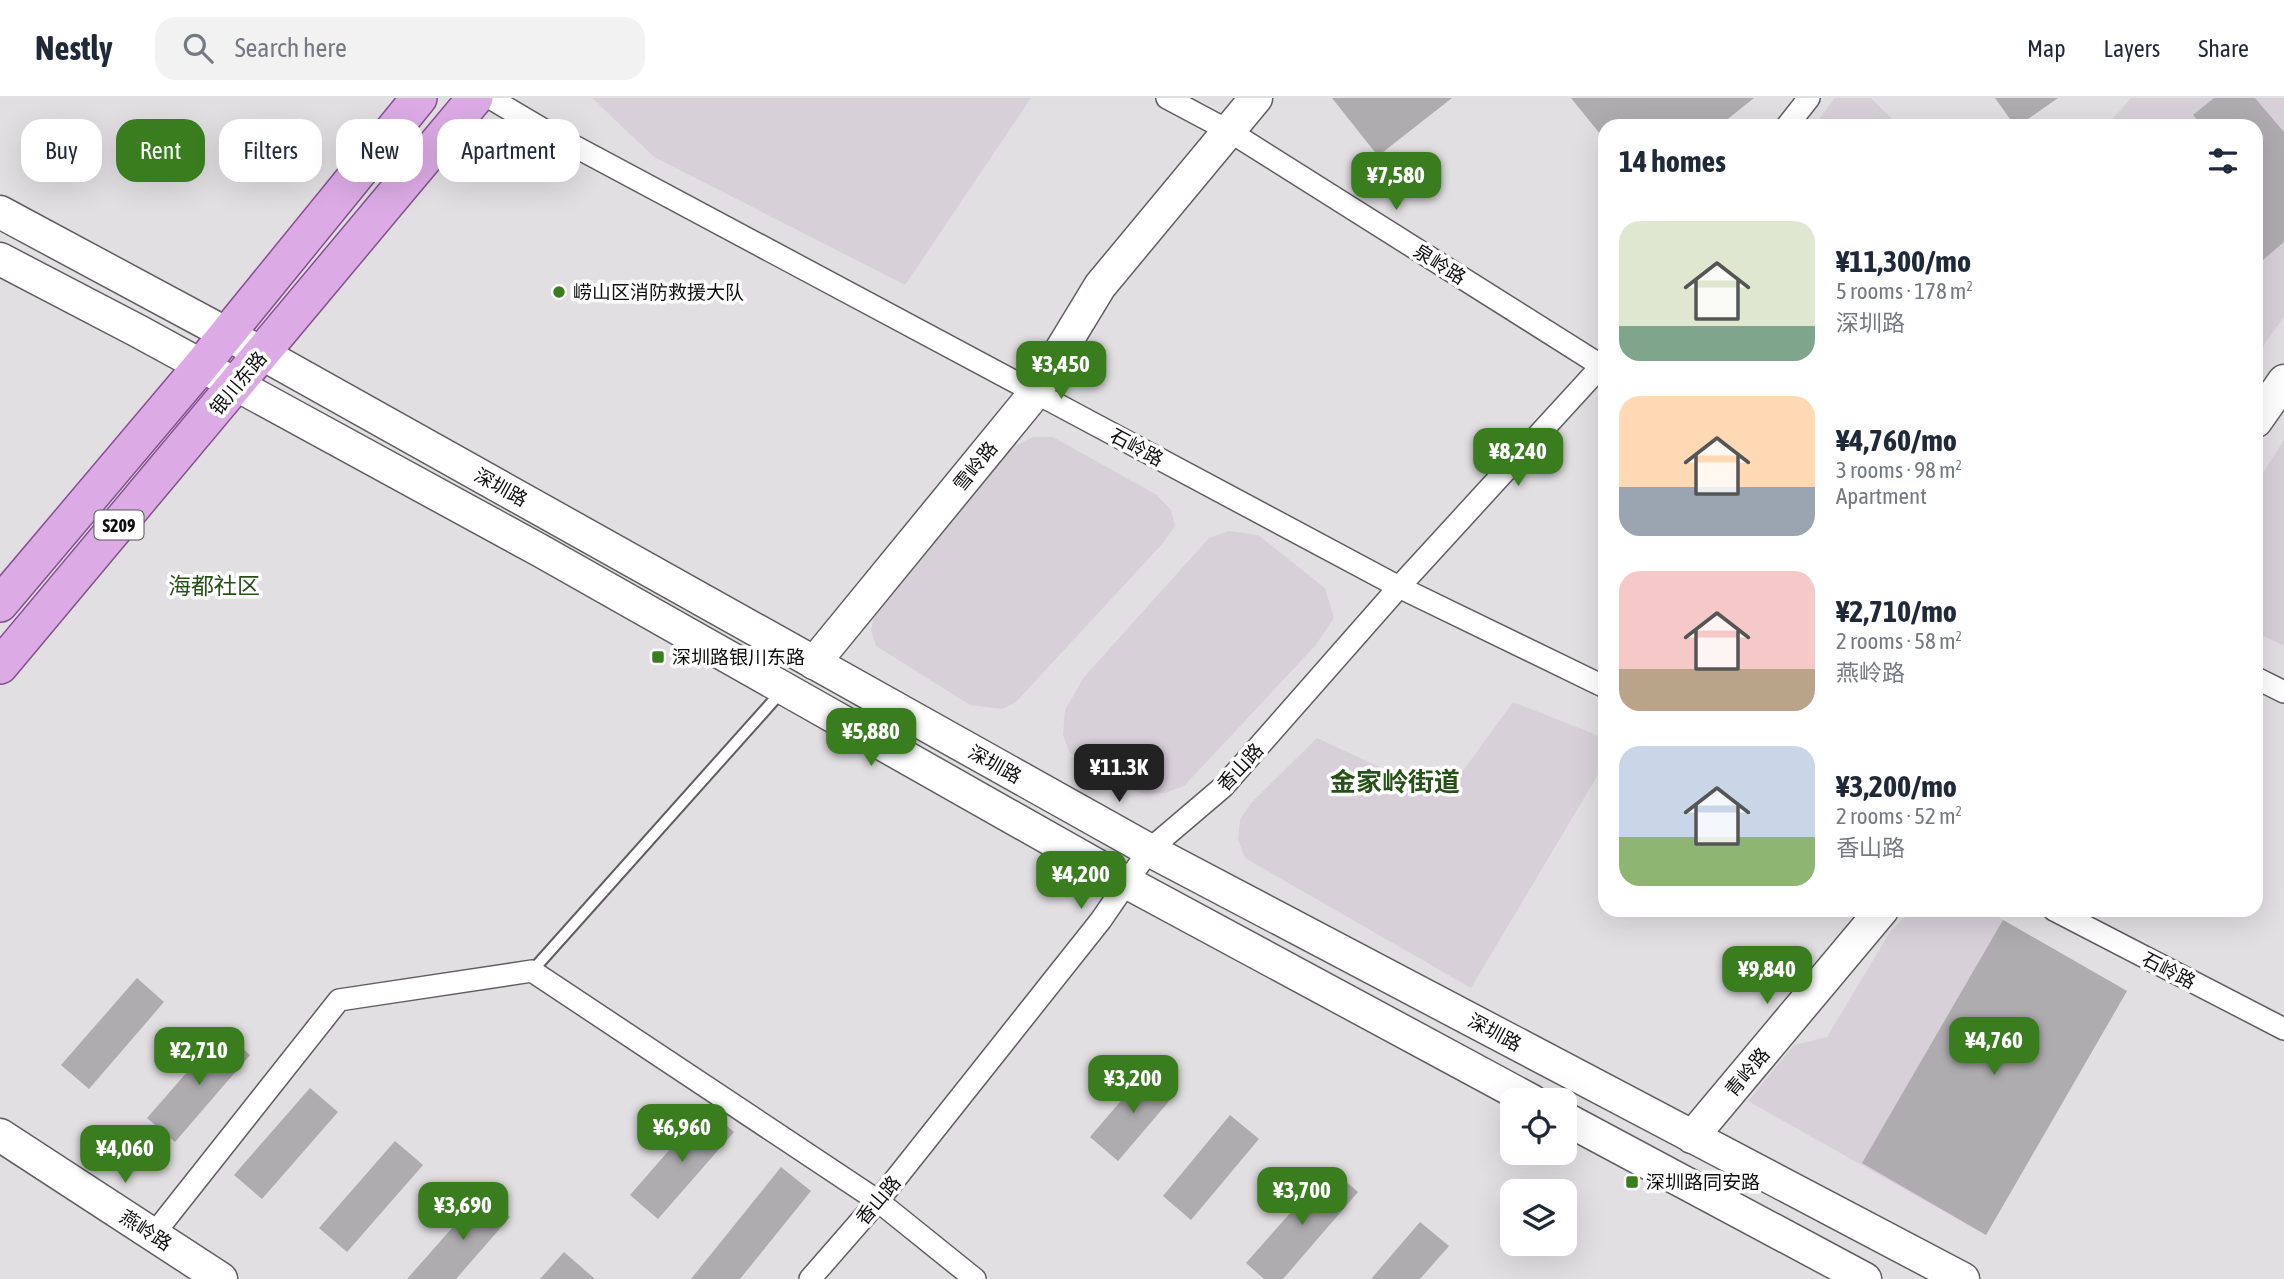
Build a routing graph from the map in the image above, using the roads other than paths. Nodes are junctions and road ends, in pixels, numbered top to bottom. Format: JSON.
{"nodes":[{"id":1,"x":419,"y":98,"type":"edge"},
{"id":2,"x":474,"y":98,"type":"edge"},
{"id":3,"x":490,"y":98,"type":"edge"},
{"id":4,"x":1167,"y":98,"type":"edge"},
{"id":5,"x":1256,"y":98,"type":"edge"},
{"id":6,"x":1809,"y":98,"type":"edge"},
{"id":7,"x":1792,"y":119,"type":"edge"},
{"id":8,"x":1229,"y":131,"type":"junction"},
{"id":9,"x":0,"y":212,"type":"edge"},
{"id":10,"x":0,"y":259,"type":"edge"},
{"id":11,"x":227,"y":334,"type":"junction"},
{"id":12,"x":262,"y":353,"type":"junction"},
{"id":13,"x":1598,"y":361,"type":"edge"},
{"id":14,"x":201,"y":366,"type":"junction"},
{"id":15,"x":1598,"y":371,"type":"edge"},
{"id":16,"x":2284,"y":381,"type":"edge"},
{"id":17,"x":237,"y":384,"type":"junction"},
{"id":18,"x":1035,"y":393,"type":"junction"},
{"id":19,"x":2263,"y":411,"type":"edge"},
{"id":20,"x":1399,"y":587,"type":"junction"},
{"id":21,"x":0,"y":604,"type":"edge"},
{"id":22,"x":814,"y":663,"type":"junction"},
{"id":23,"x":0,"y":666,"type":"edge"},
{"id":24,"x":2263,"y":682,"type":"edge"},
{"id":25,"x":1598,"y":684,"type":"edge"},
{"id":26,"x":784,"y":688,"type":"junction"},
{"id":27,"x":2284,"y":692,"type":"edge"},
{"id":28,"x":1149,"y":850,"type":"junction"},
{"id":29,"x":1128,"y":883,"type":"junction"},
{"id":30,"x":1876,"y":917,"type":"edge"},
{"id":31,"x":2068,"y":917,"type":"edge"},
{"id":32,"x":532,"y":971,"type":"junction"},
{"id":33,"x":2284,"y":1029,"type":"edge"},
{"id":34,"x":1508,"y":1088,"type":"edge"},
{"id":35,"x":1577,"y":1125,"type":"edge"},
{"id":36,"x":0,"y":1135,"type":"edge"},
{"id":37,"x":1692,"y":1136,"type":"junction"},
{"id":38,"x":878,"y":1201,"type":"junction"},
{"id":39,"x":153,"y":1235,"type":"junction"},
{"id":40,"x":1847,"y":1272,"type":"edge"},
{"id":41,"x":213,"y":1277,"type":"edge"},
{"id":42,"x":810,"y":1279,"type":"edge"},
{"id":43,"x":975,"y":1279,"type":"edge"},
{"id":44,"x":1963,"y":1279,"type":"edge"}],
"edges":[{"from":1,"to":11,"type":"main road","name":"银川东路","number":"S209"},
{"from":2,"to":12,"type":"main road","name":"银川东路","number":"S209"},
{"from":3,"to":18,"type":"street","name":"石岭路","number":"石岭路"},
{"from":4,"to":8,"type":"street","name":"泉岭路"},
{"from":5,"to":8,"type":"main road","name":"雪岭路"},
{"from":6,"to":7,"type":"street"},
{"from":8,"to":13,"type":"street","name":"泉岭路"},
{"from":8,"to":18,"type":"main road","name":"雪岭路"},
{"from":9,"to":11,"type":"main road","name":"深圳路"},
{"from":10,"to":14,"type":"main road","name":"深圳路"},
{"from":11,"to":12,"type":"main road","name":"深圳路"},
{"from":11,"to":14,"type":"main road","name":"银川东路","number":"S209"},
{"from":12,"to":17,"type":"main road","name":"银川东路","number":"S209"},
{"from":12,"to":22,"type":"main road","name":"深圳路"},
{"from":14,"to":17,"type":"main road","name":"深圳路"},
{"from":14,"to":21,"type":"main road","name":"银川东路","number":"S209"},
{"from":15,"to":20,"type":"street","name":"香山路"},
{"from":16,"to":19,"type":"main road"},
{"from":17,"to":23,"type":"main road","name":"银川东路","number":"S209"},
{"from":17,"to":26,"type":"main road","name":"深圳路"},
{"from":18,"to":20,"type":"street","name":"石岭路","number":"石岭路"},
{"from":18,"to":22,"type":"main road","name":"雪岭路"},
{"from":20,"to":25,"type":"street","name":"石岭路","number":"石岭路"},
{"from":20,"to":28,"type":"street","name":"香山路"},
{"from":22,"to":28,"type":"main road","name":"深圳路"},
{"from":24,"to":27,"type":"street"},
{"from":26,"to":29,"type":"main road","name":"深圳路"},
{"from":26,"to":32,"type":"lane"},
{"from":28,"to":29,"type":"street","name":"香山路"},
{"from":28,"to":37,"type":"main road","name":"深圳路"},
{"from":29,"to":34,"type":"main road","name":"深圳路"},
{"from":29,"to":38,"type":"street","name":"香山路"},
{"from":30,"to":37,"type":"main road","name":"青岭路"},
{"from":31,"to":33,"type":"street","name":"石岭路","number":"石岭路"},
{"from":32,"to":38,"type":"street"},
{"from":32,"to":39,"type":"street"},
{"from":35,"to":40,"type":"main road"},
{"from":36,"to":39,"type":"main road","name":"燕岭路"},
{"from":37,"to":44,"type":"main road","name":"深圳路"},
{"from":38,"to":42,"type":"street","name":"香山路"},
{"from":38,"to":43,"type":"street"},
{"from":39,"to":41,"type":"main road","name":"燕岭路"}]}
